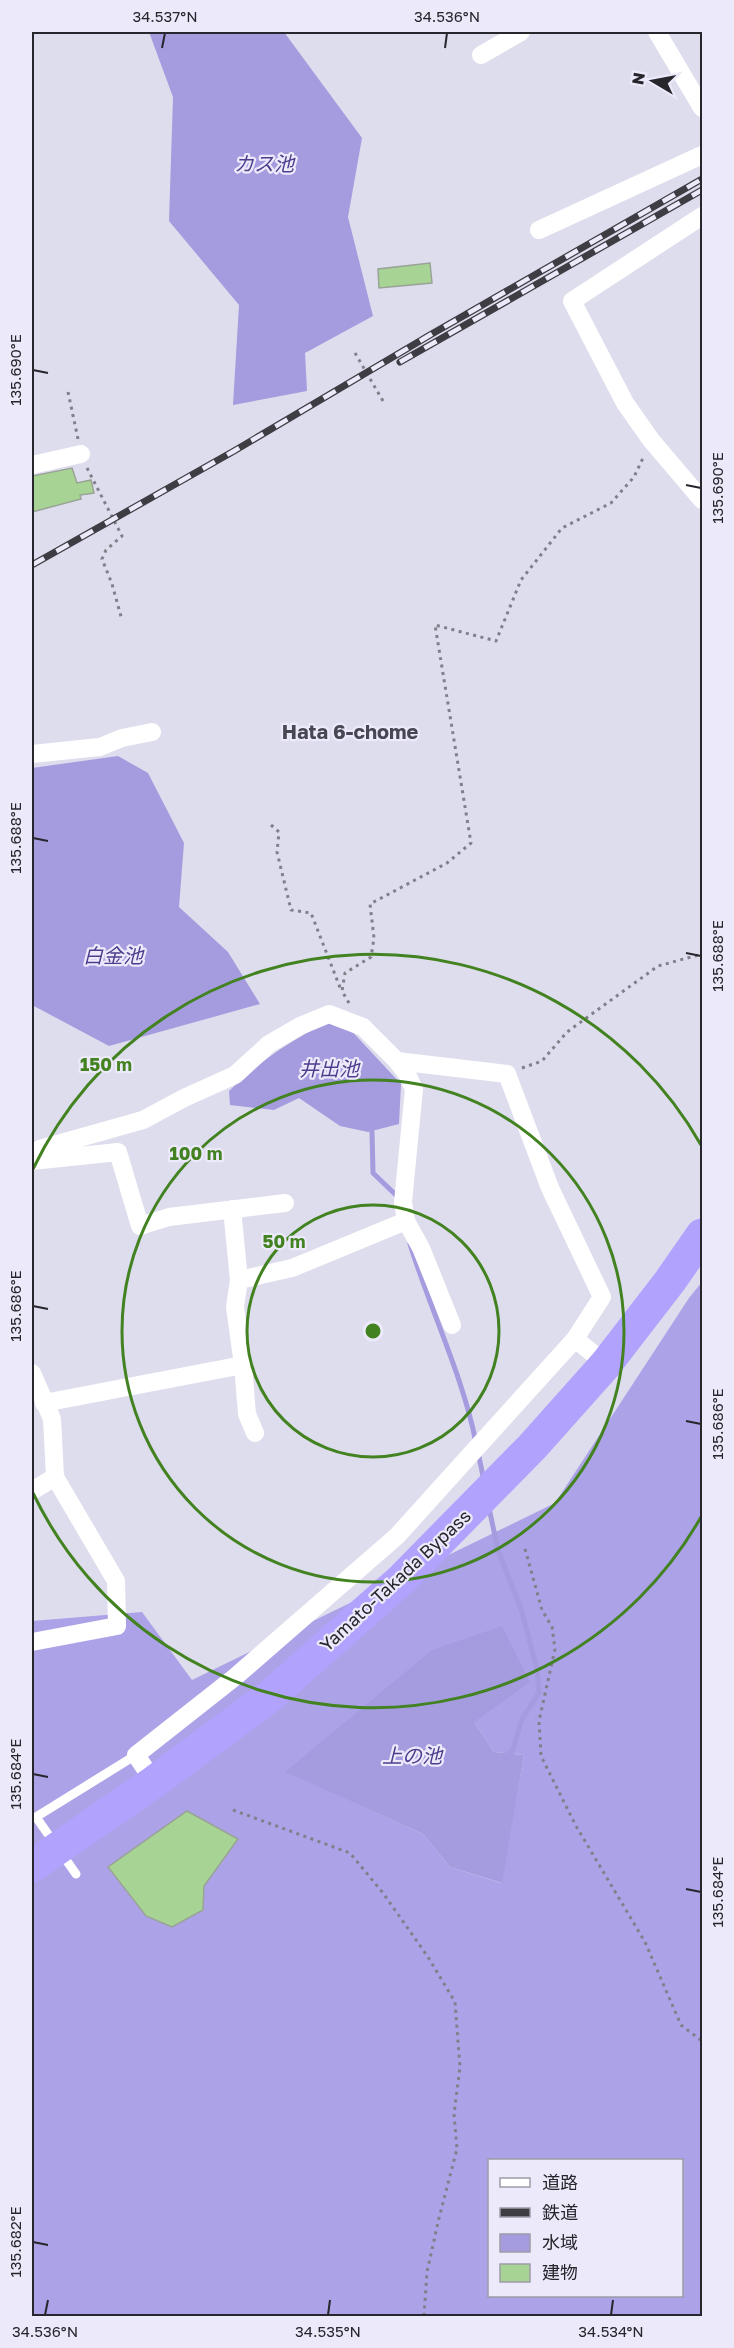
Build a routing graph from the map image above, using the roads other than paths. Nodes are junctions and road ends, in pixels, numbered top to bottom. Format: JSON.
{"nodes":[{"id":1,"x":521,"y":32,"type":"edge"},
{"id":2,"x":657,"y":32,"type":"edge"},
{"id":3,"x":481,"y":55,"type":"dead end"},
{"id":4,"x":702,"y":108,"type":"edge"},
{"id":5,"x":702,"y":155,"type":"edge"},
{"id":6,"x":702,"y":216,"type":"edge"},
{"id":7,"x":539,"y":230,"type":"dead end"},
{"id":8,"x":81,"y":454,"type":"dead end"},
{"id":9,"x":32,"y":465,"type":"edge"},
{"id":10,"x":702,"y":500,"type":"edge"},
{"id":11,"x":152,"y":732,"type":"dead end"},
{"id":12,"x":32,"y":754,"type":"edge"},
{"id":13,"x":397,"y":1061,"type":"junction"},
{"id":14,"x":34,"y":1153,"type":"edge"},
{"id":15,"x":285,"y":1203,"type":"dead end"},
{"id":16,"x":232,"y":1209,"type":"junction"},
{"id":17,"x":406,"y":1221,"type":"junction"},
{"id":18,"x":702,"y":1235,"type":"edge"},
{"id":19,"x":239,"y":1280,"type":"junction"},
{"id":20,"x":452,"y":1325,"type":"dead end"},
{"id":21,"x":575,"y":1340,"type":"junction"},
{"id":22,"x":606,"y":1364,"type":"junction"},
{"id":23,"x":243,"y":1365,"type":"junction"},
{"id":24,"x":32,"y":1373,"type":"edge"},
{"id":25,"x":44,"y":1403,"type":"junction"},
{"id":26,"x":255,"y":1433,"type":"dead end"},
{"id":27,"x":54,"y":1478,"type":"junction"},
{"id":28,"x":32,"y":1491,"type":"edge"},
{"id":29,"x":32,"y":1642,"type":"edge"},
{"id":30,"x":145,"y":1769,"type":"junction"},
{"id":31,"x":32,"y":1866,"type":"edge"},
{"id":32,"x":76,"y":1874,"type":"dead end"}],
"edges":[{"from":1,"to":3,"type":"street"},
{"from":2,"to":4,"type":"street"},
{"from":5,"to":7,"type":"street"},
{"from":6,"to":10,"type":"street"},
{"from":8,"to":9,"type":"street"},
{"from":11,"to":12,"type":"street"},
{"from":13,"to":14,"type":"street"},
{"from":13,"to":17,"type":"street"},
{"from":13,"to":21,"type":"street"},
{"from":14,"to":16,"type":"street"},
{"from":15,"to":16,"type":"street"},
{"from":16,"to":19,"type":"street"},
{"from":17,"to":19,"type":"street"},
{"from":17,"to":20,"type":"street"},
{"from":18,"to":22,"type":"highway","name":"Yamato-Takada Bypass"},
{"from":19,"to":23,"type":"street"},
{"from":21,"to":22,"type":"street"},
{"from":21,"to":30,"type":"street"},
{"from":22,"to":30,"type":"highway","name":"Yamato-Takada Bypass"},
{"from":23,"to":25,"type":"street"},
{"from":23,"to":26,"type":"street"},
{"from":24,"to":25,"type":"street"},
{"from":25,"to":27,"type":"street"},
{"from":27,"to":28,"type":"street"},
{"from":27,"to":29,"type":"street"},
{"from":30,"to":31,"type":"highway","name":"Yamato-Takada Bypass"},
{"from":30,"to":32,"type":"lane"}]}
